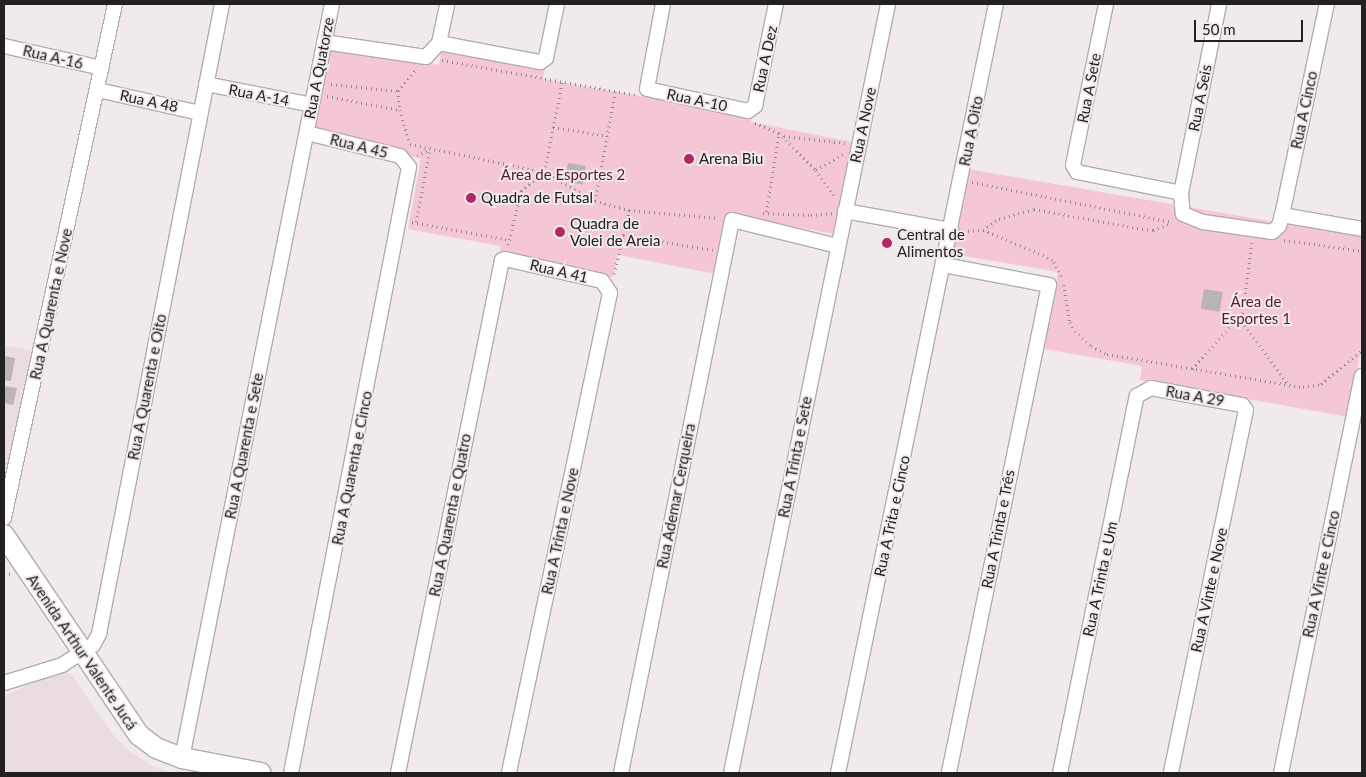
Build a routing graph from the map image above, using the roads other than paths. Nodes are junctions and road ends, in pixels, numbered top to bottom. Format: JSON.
{"nodes":[{"id":1,"x":115,"y":4,"type":"edge"},
{"id":2,"x":222,"y":4,"type":"edge"},
{"id":3,"x":332,"y":4,"type":"edge"},
{"id":4,"x":447,"y":4,"type":"edge"},
{"id":5,"x":556,"y":4,"type":"edge"},
{"id":6,"x":663,"y":4,"type":"edge"},
{"id":7,"x":776,"y":4,"type":"edge"},
{"id":8,"x":888,"y":4,"type":"edge"},
{"id":9,"x":996,"y":4,"type":"edge"},
{"id":10,"x":1106,"y":4,"type":"edge"},
{"id":11,"x":1219,"y":4,"type":"edge"},
{"id":12,"x":1326,"y":4,"type":"edge"},
{"id":13,"x":324,"y":42,"type":"junction"},
{"id":14,"x":439,"y":43,"type":"junction"},
{"id":15,"x":4,"y":46,"type":"edge"},
{"id":16,"x":102,"y":68,"type":"junction"},
{"id":17,"x":206,"y":84,"type":"junction"},
{"id":18,"x":98,"y":90,"type":"junction"},
{"id":19,"x":314,"y":94,"type":"junction"},
{"id":20,"x":200,"y":113,"type":"junction"},
{"id":21,"x":748,"y":115,"type":"joint"},
{"id":22,"x":307,"y":133,"type":"junction"},
{"id":23,"x":408,"y":162,"type":"joint"},
{"id":24,"x":1181,"y":193,"type":"junction"},
{"id":25,"x":845,"y":211,"type":"junction"},
{"id":26,"x":1282,"y":215,"type":"junction"},
{"id":27,"x":1362,"y":229,"type":"edge"},
{"id":28,"x":951,"y":230,"type":"junction"},
{"id":29,"x":838,"y":246,"type":"junction"},
{"id":30,"x":505,"y":259,"type":"joint"},
{"id":31,"x":945,"y":261,"type":"junction"},
{"id":32,"x":610,"y":288,"type":"joint"},
{"id":33,"x":1362,"y":376,"type":"edge"},
{"id":34,"x":1146,"y":390,"type":"joint"},
{"id":35,"x":1245,"y":407,"type":"joint"},
{"id":36,"x":4,"y":518,"type":"edge"},
{"id":37,"x":4,"y":535,"type":"edge"},
{"id":38,"x":82,"y":655,"type":"junction"},
{"id":39,"x":4,"y":683,"type":"edge"},
{"id":40,"x":182,"y":758,"type":"junction"},
{"id":41,"x":232,"y":771,"type":"edge"},
{"id":42,"x":260,"y":773,"type":"edge"},
{"id":43,"x":291,"y":773,"type":"edge"},
{"id":44,"x":398,"y":773,"type":"edge"},
{"id":45,"x":509,"y":773,"type":"edge"},
{"id":46,"x":621,"y":773,"type":"edge"},
{"id":47,"x":731,"y":773,"type":"edge"},
{"id":48,"x":838,"y":773,"type":"edge"},
{"id":49,"x":949,"y":773,"type":"edge"},
{"id":50,"x":1060,"y":773,"type":"edge"},
{"id":51,"x":1171,"y":773,"type":"edge"},
{"id":52,"x":1281,"y":773,"type":"edge"}],
"edges":[{"from":1,"to":16,"type":"street","name":"Rua A Quarenta e Nove"},
{"from":2,"to":17,"type":"street","name":"Rua A Quarenta e Oito"},
{"from":3,"to":13,"type":"street","name":"Rua A Quatorze"},
{"from":4,"to":14,"type":"street"},
{"from":5,"to":14,"type":"street"},
{"from":6,"to":21,"type":"street","name":"Rua A-10"},
{"from":7,"to":21,"type":"street","name":"Rua A Dez"},
{"from":8,"to":25,"type":"street","name":"Rua A Nove"},
{"from":9,"to":28,"type":"street","name":"Rua A Oito"},
{"from":10,"to":24,"type":"street","name":"Rua A Sete"},
{"from":11,"to":24,"type":"street","name":"Rua A Seis"},
{"from":12,"to":26,"type":"street","name":"Rua A Cinco"},
{"from":13,"to":14,"type":"street"},
{"from":13,"to":19,"type":"street","name":"Rua A Quatorze"},
{"from":15,"to":16,"type":"street","name":"Rua A-16"},
{"from":16,"to":18,"type":"street","name":"Rua A Quarenta e Nove"},
{"from":17,"to":19,"type":"street","name":"Rua A-14"},
{"from":17,"to":20,"type":"street","name":"Rua A Quarenta e Oito"},
{"from":18,"to":20,"type":"street","name":"Rua A 48"},
{"from":18,"to":36,"type":"street","name":"Rua A Quarenta e Nove"},
{"from":19,"to":22,"type":"street","name":"Rua A Quatorze"},
{"from":20,"to":38,"type":"street","name":"Rua A Quarenta e Oito"},
{"from":22,"to":23,"type":"street","name":"Rua A 45"},
{"from":22,"to":40,"type":"street","name":"Rua A Quarenta e Sete"},
{"from":23,"to":43,"type":"street","name":"Rua A Quarenta e Cinco"},
{"from":24,"to":26,"type":"street"},
{"from":25,"to":28,"type":"street"},
{"from":25,"to":29,"type":"street","name":"Rua A Nove"},
{"from":26,"to":27,"type":"street"},
{"from":28,"to":31,"type":"street","name":"Rua A Oito"},
{"from":29,"to":46,"type":"street","name":"Rua Ademar Cerqueira"},
{"from":29,"to":47,"type":"street","name":"Rua A Trinta e Sete"},
{"from":30,"to":32,"type":"street","name":"Rua A 41"},
{"from":30,"to":44,"type":"street","name":"Rua A Quarenta e Quatro"},
{"from":31,"to":48,"type":"street","name":"Rua A Trita e Cinco"},
{"from":31,"to":49,"type":"street","name":"Rua A Trinta e Três"},
{"from":32,"to":45,"type":"street","name":"Rua A Trinta e Nove"},
{"from":33,"to":52,"type":"street","name":"Rua A Vinte e Cinco"},
{"from":34,"to":35,"type":"street","name":"Rua A 29"},
{"from":34,"to":50,"type":"street","name":"Rua A Trinta e Um"},
{"from":35,"to":51,"type":"street","name":"Rua A Vinte e Nove"},
{"from":37,"to":38,"type":"street","name":"Avenida Arthur Valente Jucá"},
{"from":38,"to":39,"type":"street"},
{"from":38,"to":40,"type":"street","name":"Avenida Arthur Valente Jucá"},
{"from":40,"to":41,"type":"street","name":"Avenida Arthur Valente Jucá"},
{"from":41,"to":42,"type":"street","name":"Avenida Arthur Valente Jucá"}]}
